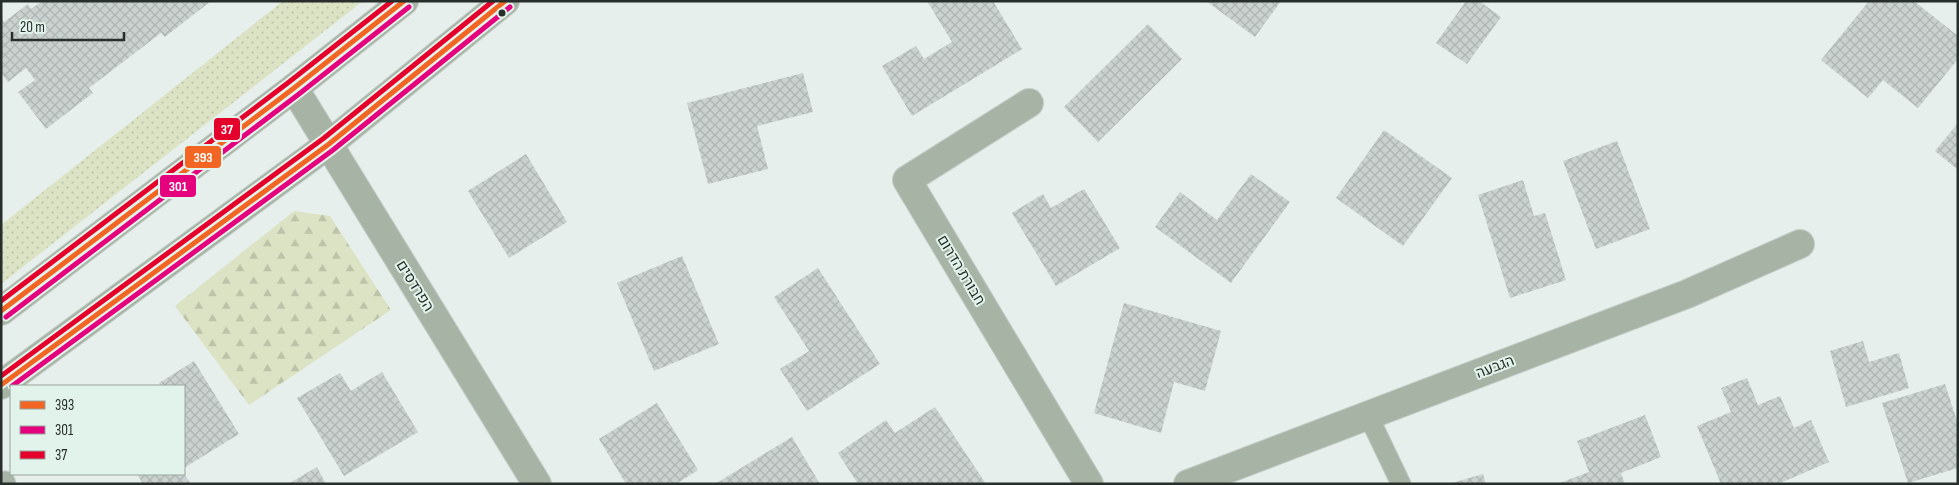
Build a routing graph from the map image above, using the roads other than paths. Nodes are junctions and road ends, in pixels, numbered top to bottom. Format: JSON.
{"nodes":[{"id":1,"x":404,"y":1,"type":"edge"},
{"id":2,"x":505,"y":1,"type":"edge"},
{"id":3,"x":294,"y":88,"type":"junction"},
{"id":4,"x":1029,"y":102,"type":"dead end"},
{"id":5,"x":330,"y":144,"type":"junction"},
{"id":6,"x":1800,"y":244,"type":"dead end"},
{"id":7,"x":1,"y":310,"type":"edge"},
{"id":8,"x":1,"y":385,"type":"edge"},
{"id":9,"x":1368,"y":415,"type":"junction"},
{"id":10,"x":537,"y":484,"type":"edge"},
{"id":11,"x":1089,"y":484,"type":"edge"},
{"id":12,"x":1188,"y":484,"type":"edge"},
{"id":13,"x":1401,"y":484,"type":"edge"}],
"edges":[{"from":1,"to":3,"type":"main road"},
{"from":2,"to":5,"type":"main road"},
{"from":3,"to":5,"type":"street","name":"הפרדסים"},
{"from":3,"to":7,"type":"main road"},
{"from":4,"to":11,"type":"street","name":"חבורת הדרום"},
{"from":5,"to":8,"type":"main road"},
{"from":5,"to":10,"type":"street","name":"הפרדסים"},
{"from":6,"to":9,"type":"street","name":"הגבעה"},
{"from":9,"to":12,"type":"street","name":"הגבעה"},
{"from":9,"to":13,"type":"lane"}]}
